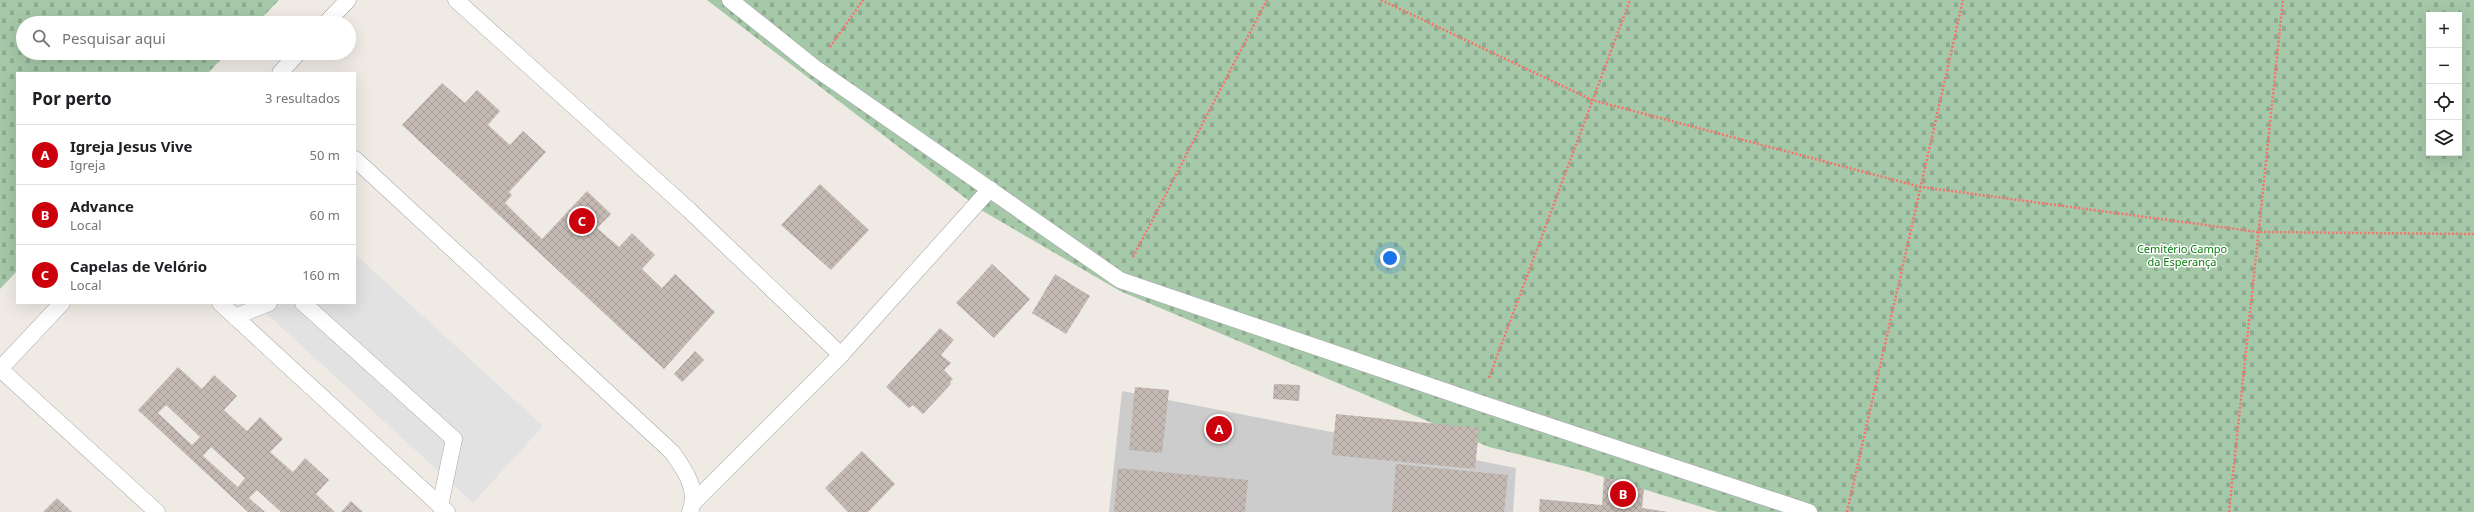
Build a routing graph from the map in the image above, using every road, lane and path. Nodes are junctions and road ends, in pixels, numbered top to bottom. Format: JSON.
{"nodes":[{"id":1,"x":348,"y":0,"type":"edge"},
{"id":2,"x":456,"y":0,"type":"edge"},
{"id":3,"x":730,"y":0,"type":"edge"},
{"id":4,"x":863,"y":0,"type":"edge"},
{"id":5,"x":1267,"y":0,"type":"edge"},
{"id":6,"x":1381,"y":0,"type":"edge"},
{"id":7,"x":1630,"y":0,"type":"edge"},
{"id":8,"x":1963,"y":0,"type":"edge"},
{"id":9,"x":2283,"y":0,"type":"edge"},
{"id":10,"x":333,"y":16,"type":"edge"},
{"id":11,"x":292,"y":60,"type":"edge"},
{"id":12,"x":815,"y":68,"type":"junction"},
{"id":13,"x":281,"y":72,"type":"edge"},
{"id":14,"x":1592,"y":100,"type":"junction"},
{"id":15,"x":356,"y":160,"type":"edge"},
{"id":16,"x":1921,"y":187,"type":"junction"},
{"id":17,"x":990,"y":189,"type":"junction"},
{"id":18,"x":2258,"y":232,"type":"junction"},
{"id":19,"x":2474,"y":234,"type":"edge"},
{"id":20,"x":1120,"y":280,"type":"junction"},
{"id":21,"x":61,"y":304,"type":"edge"},
{"id":22,"x":221,"y":304,"type":"edge"},
{"id":23,"x":267,"y":304,"type":"edge"},
{"id":24,"x":304,"y":304,"type":"edge"},
{"id":25,"x":235,"y":317,"type":"junction"},
{"id":26,"x":841,"y":355,"type":"junction"},
{"id":27,"x":0,"y":369,"type":"edge"},
{"id":28,"x":1480,"y":403,"type":"junction"},
{"id":29,"x":692,"y":507,"type":"edge"},
{"id":30,"x":444,"y":509,"type":"edge"},
{"id":31,"x":157,"y":512,"type":"edge"},
{"id":32,"x":1809,"y":512,"type":"edge"},
{"id":33,"x":1847,"y":512,"type":"edge"},
{"id":34,"x":2229,"y":512,"type":"edge"}],
"edges":[{"from":1,"to":10,"type":"lane"},
{"from":2,"to":26,"type":"lane"},
{"from":3,"to":12,"type":"lane"},
{"from":4,"to":12,"type":"path"},
{"from":5,"to":20,"type":"path"},
{"from":6,"to":14,"type":"path"},
{"from":7,"to":14,"type":"path"},
{"from":8,"to":16,"type":"path"},
{"from":9,"to":18,"type":"path"},
{"from":11,"to":13,"type":"lane"},
{"from":12,"to":17,"type":"lane"},
{"from":14,"to":16,"type":"path"},
{"from":14,"to":28,"type":"path"},
{"from":15,"to":29,"type":"lane"},
{"from":16,"to":18,"type":"path"},
{"from":16,"to":33,"type":"path"},
{"from":17,"to":20,"type":"lane"},
{"from":17,"to":26,"type":"lane"},
{"from":18,"to":19,"type":"path"},
{"from":18,"to":34,"type":"path"},
{"from":20,"to":28,"type":"lane"},
{"from":21,"to":27,"type":"lane"},
{"from":22,"to":25,"type":"lane"},
{"from":23,"to":25,"type":"lane"},
{"from":24,"to":30,"type":"lane"},
{"from":25,"to":30,"type":"lane"},
{"from":26,"to":29,"type":"lane"},
{"from":27,"to":31,"type":"lane"},
{"from":28,"to":32,"type":"lane"}]}
